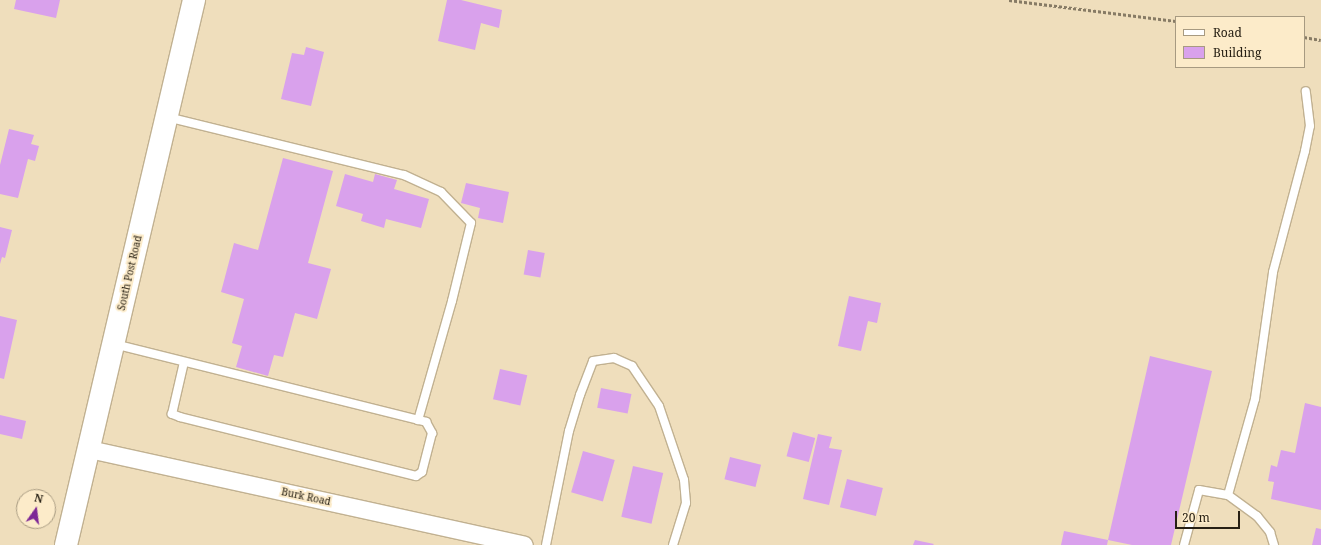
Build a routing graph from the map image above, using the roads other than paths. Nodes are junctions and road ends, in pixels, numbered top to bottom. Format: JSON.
{"nodes":[{"id":1,"x":194,"y":0,"type":"edge"},
{"id":2,"x":1306,"y":92,"type":"dead end"},
{"id":3,"x":167,"y":117,"type":"junction"},
{"id":4,"x":114,"y":343,"type":"junction"},
{"id":5,"x":184,"y":362,"type":"junction"},
{"id":6,"x":418,"y":420,"type":"junction"},
{"id":7,"x":89,"y":449,"type":"junction"},
{"id":8,"x":1228,"y":495,"type":"junction"},
{"id":9,"x":66,"y":545,"type":"edge"},
{"id":10,"x":524,"y":545,"type":"edge"},
{"id":11,"x":546,"y":545,"type":"edge"},
{"id":12,"x":673,"y":545,"type":"edge"},
{"id":13,"x":1184,"y":545,"type":"edge"},
{"id":14,"x":1274,"y":545,"type":"edge"}],
"edges":[{"from":1,"to":3,"type":"main road","name":"South Post Road"},
{"from":2,"to":8,"type":"lane"},
{"from":3,"to":4,"type":"main road","name":"South Post Road"},
{"from":3,"to":6,"type":"lane"},
{"from":4,"to":5,"type":"lane"},
{"from":4,"to":7,"type":"main road","name":"South Post Road"},
{"from":5,"to":6,"type":"lane"},
{"from":5,"to":6,"type":"lane"},
{"from":7,"to":9,"type":"main road","name":"South Post Road"},
{"from":7,"to":10,"type":"street","name":"Burk Road"},
{"from":8,"to":13,"type":"lane"},
{"from":8,"to":14,"type":"lane"},
{"from":11,"to":12,"type":"lane"}]}
